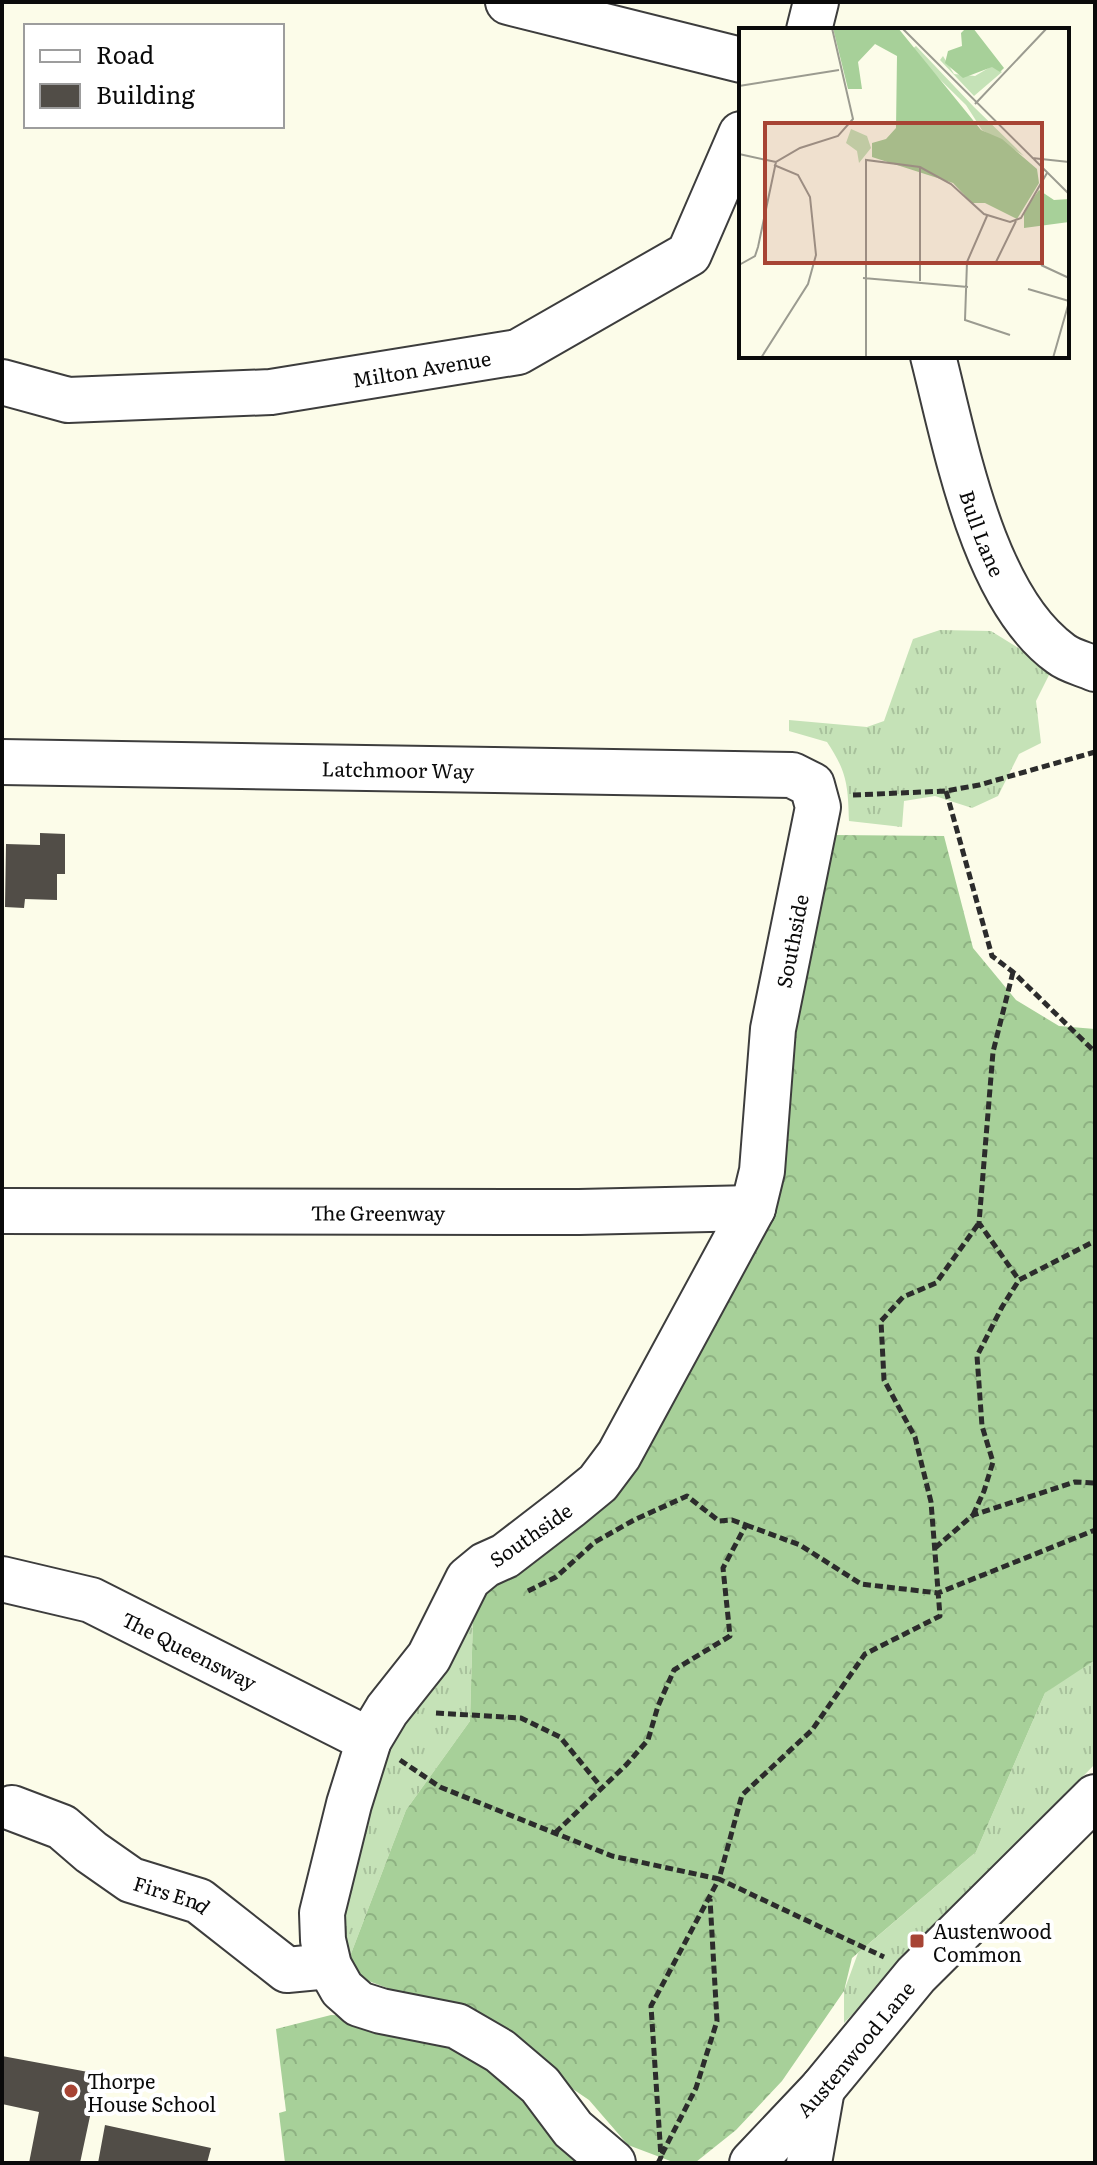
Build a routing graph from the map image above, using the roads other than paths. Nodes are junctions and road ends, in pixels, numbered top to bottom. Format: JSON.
{"nodes":[{"id":1,"x":508,"y":2,"type":"edge"},
{"id":2,"x":816,"y":2,"type":"edge"},
{"id":3,"x":810,"y":28,"type":"edge"},
{"id":4,"x":739,"y":60,"type":"edge"},
{"id":5,"x":739,"y":139,"type":"edge"},
{"id":6,"x":934,"y":358,"type":"edge"},
{"id":7,"x":2,"y":382,"type":"edge"},
{"id":8,"x":1095,"y":669,"type":"edge"},
{"id":9,"x":2,"y":762,"type":"edge"},
{"id":10,"x":805,"y":791,"type":"joint"},
{"id":11,"x":753,"y":1208,"type":"junction"},
{"id":12,"x":2,"y":1211,"type":"edge"},
{"id":13,"x":2,"y":1579,"type":"edge"},
{"id":14,"x":378,"y":1725,"type":"junction"},
{"id":15,"x":1095,"y":1797,"type":"edge"},
{"id":16,"x":12,"y":1808,"type":"dead end"},
{"id":17,"x":329,"y":1966,"type":"junction"},
{"id":18,"x":822,"y":2089,"type":"junction"},
{"id":19,"x":610,"y":2162,"type":"edge"},
{"id":20,"x":752,"y":2163,"type":"edge"},
{"id":21,"x":809,"y":2163,"type":"edge"}],
"edges":[{"from":1,"to":4,"type":"street"},
{"from":2,"to":3,"type":"street"},
{"from":5,"to":7,"type":"street","name":"Milton Avenue"},
{"from":6,"to":8,"type":"street","name":"Bull Lane"},
{"from":9,"to":10,"type":"street","name":"Latchmoor Way"},
{"from":10,"to":11,"type":"street","name":"Southside"},
{"from":11,"to":12,"type":"street","name":"The Greenway"},
{"from":11,"to":14,"type":"street","name":"Southside"},
{"from":13,"to":14,"type":"street","name":"The Queensway"},
{"from":14,"to":17,"type":"street","name":"Southside"},
{"from":15,"to":18,"type":"street","name":"Austenwood Lane"},
{"from":16,"to":17,"type":"street","name":"Firs End"},
{"from":17,"to":19,"type":"street","name":"Southside"},
{"from":18,"to":20,"type":"street","name":"Austenwood Lane"},
{"from":18,"to":21,"type":"street"}]}
